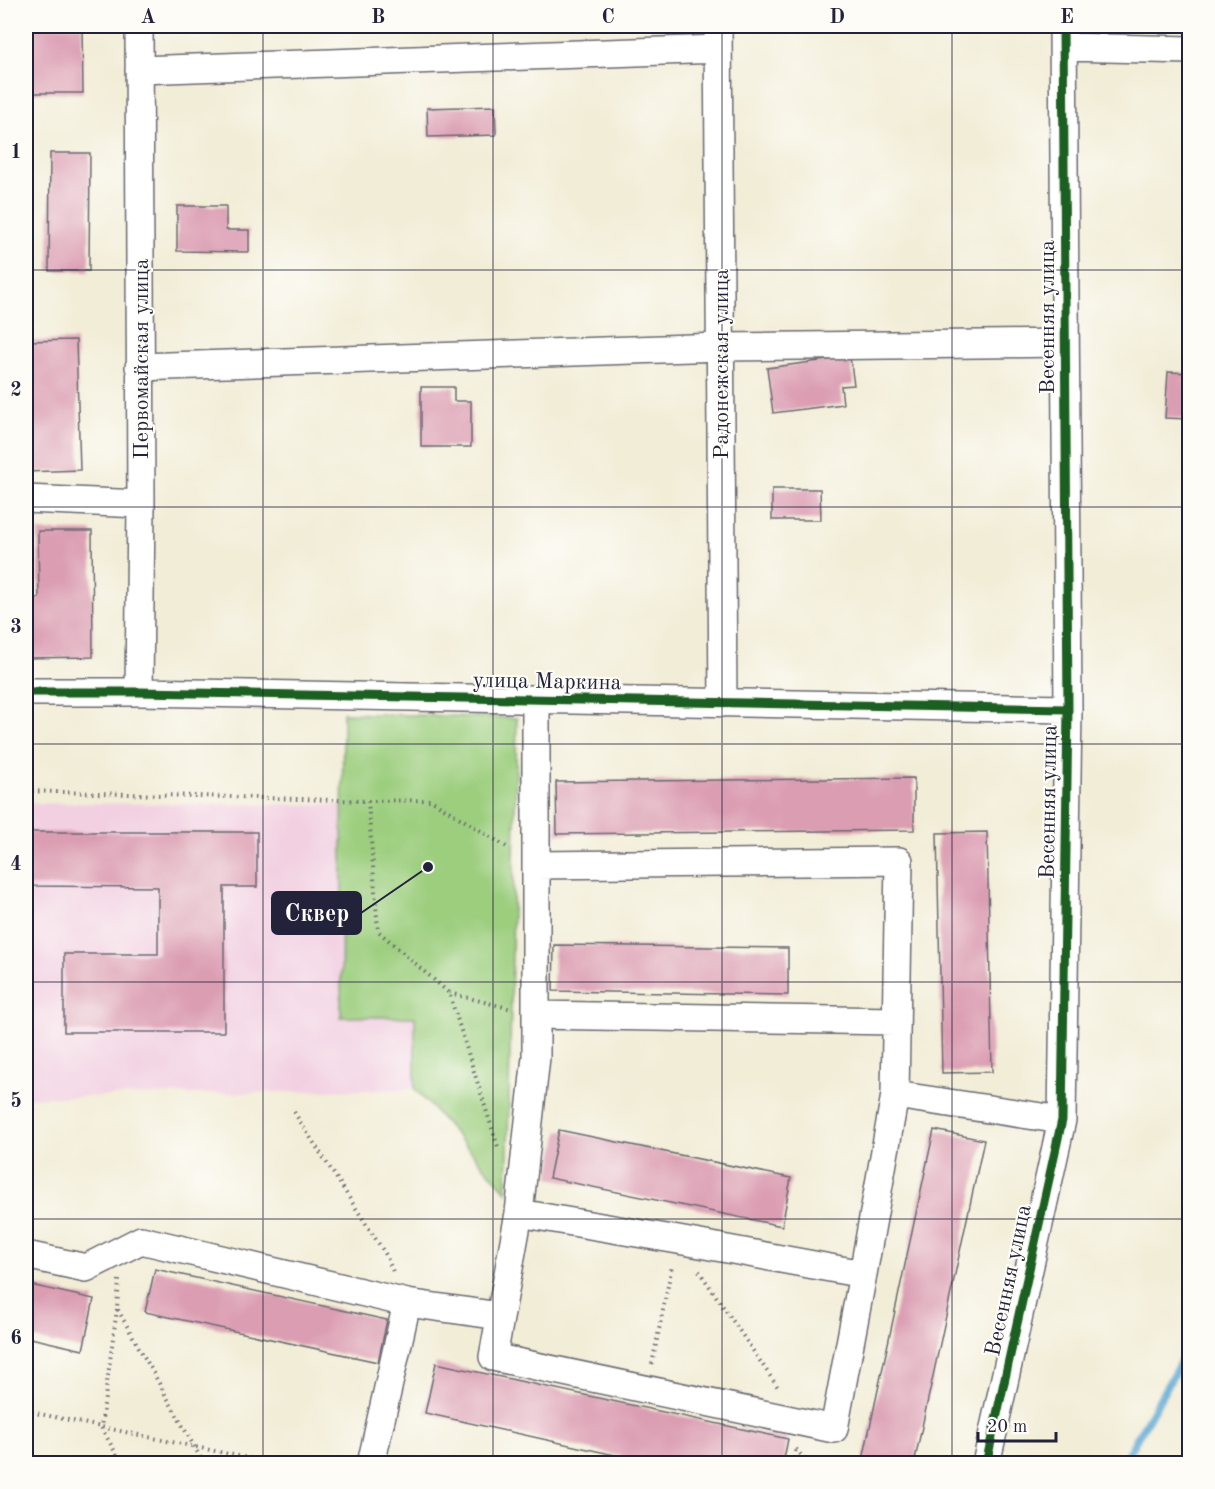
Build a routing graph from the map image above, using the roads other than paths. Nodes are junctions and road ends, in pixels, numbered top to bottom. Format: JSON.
{"nodes":[{"id":1,"x":139,"y":26,"type":"edge"},
{"id":2,"x":1064,"y":36,"type":"edge"},
{"id":3,"x":718,"y":37,"type":"edge"},
{"id":4,"x":1190,"y":50,"type":"edge"},
{"id":5,"x":139,"y":70,"type":"junction"},
{"id":6,"x":1065,"y":343,"type":"junction"},
{"id":7,"x":720,"y":346,"type":"junction"},
{"id":8,"x":139,"y":367,"type":"junction"},
{"id":9,"x":26,"y":499,"type":"edge"},
{"id":10,"x":141,"y":504,"type":"junction"},
{"id":11,"x":26,"y":692,"type":"edge"},
{"id":12,"x":139,"y":692,"type":"junction"},
{"id":13,"x":536,"y":699,"type":"junction"},
{"id":14,"x":723,"y":703,"type":"junction"},
{"id":15,"x":1068,"y":709,"type":"junction"},
{"id":16,"x":536,"y":865,"type":"junction"},
{"id":17,"x":536,"y":1015,"type":"junction"},
{"id":18,"x":896,"y":1021,"type":"junction"},
{"id":19,"x":895,"y":1095,"type":"junction"},
{"id":20,"x":1062,"y":1120,"type":"junction"},
{"id":21,"x":519,"y":1213,"type":"junction"},
{"id":22,"x":26,"y":1255,"type":"edge"},
{"id":23,"x":863,"y":1274,"type":"junction"},
{"id":24,"x":406,"y":1303,"type":"junction"},
{"id":25,"x":500,"y":1317,"type":"junction"},
{"id":26,"x":371,"y":1464,"type":"edge"},
{"id":27,"x":986,"y":1464,"type":"edge"}],
"edges":[{"from":1,"to":5,"type":"street","name":"Первомайская улица"},
{"from":2,"to":4,"type":"street"},
{"from":2,"to":6,"type":"street","name":"Весенняя улица"},
{"from":3,"to":5,"type":"street"},
{"from":3,"to":7,"type":"street","name":"Радонежская улица"},
{"from":5,"to":8,"type":"street","name":"Первомайская улица"},
{"from":6,"to":7,"type":"street"},
{"from":6,"to":15,"type":"street","name":"Весенняя улица"},
{"from":7,"to":8,"type":"street"},
{"from":7,"to":14,"type":"street","name":"Радонежская улица"},
{"from":8,"to":10,"type":"street","name":"Первомайская улица"},
{"from":9,"to":10,"type":"street"},
{"from":10,"to":12,"type":"street","name":"Первомайская улица"},
{"from":11,"to":12,"type":"street","name":"улица Маркина"},
{"from":12,"to":13,"type":"street","name":"улица Маркина"},
{"from":13,"to":14,"type":"street","name":"улица Маркина"},
{"from":13,"to":16,"type":"street"},
{"from":14,"to":15,"type":"street","name":"улица Маркина"},
{"from":15,"to":20,"type":"street","name":"Весенняя улица"},
{"from":16,"to":17,"type":"street"},
{"from":16,"to":18,"type":"street"},
{"from":17,"to":18,"type":"street"},
{"from":17,"to":21,"type":"street"},
{"from":18,"to":19,"type":"street"},
{"from":19,"to":20,"type":"street"},
{"from":19,"to":23,"type":"street"},
{"from":20,"to":27,"type":"street","name":"Весенняя улица"},
{"from":21,"to":23,"type":"street"},
{"from":21,"to":25,"type":"street"},
{"from":22,"to":24,"type":"street"},
{"from":23,"to":25,"type":"street"},
{"from":24,"to":25,"type":"street"},
{"from":24,"to":26,"type":"street"}]}
